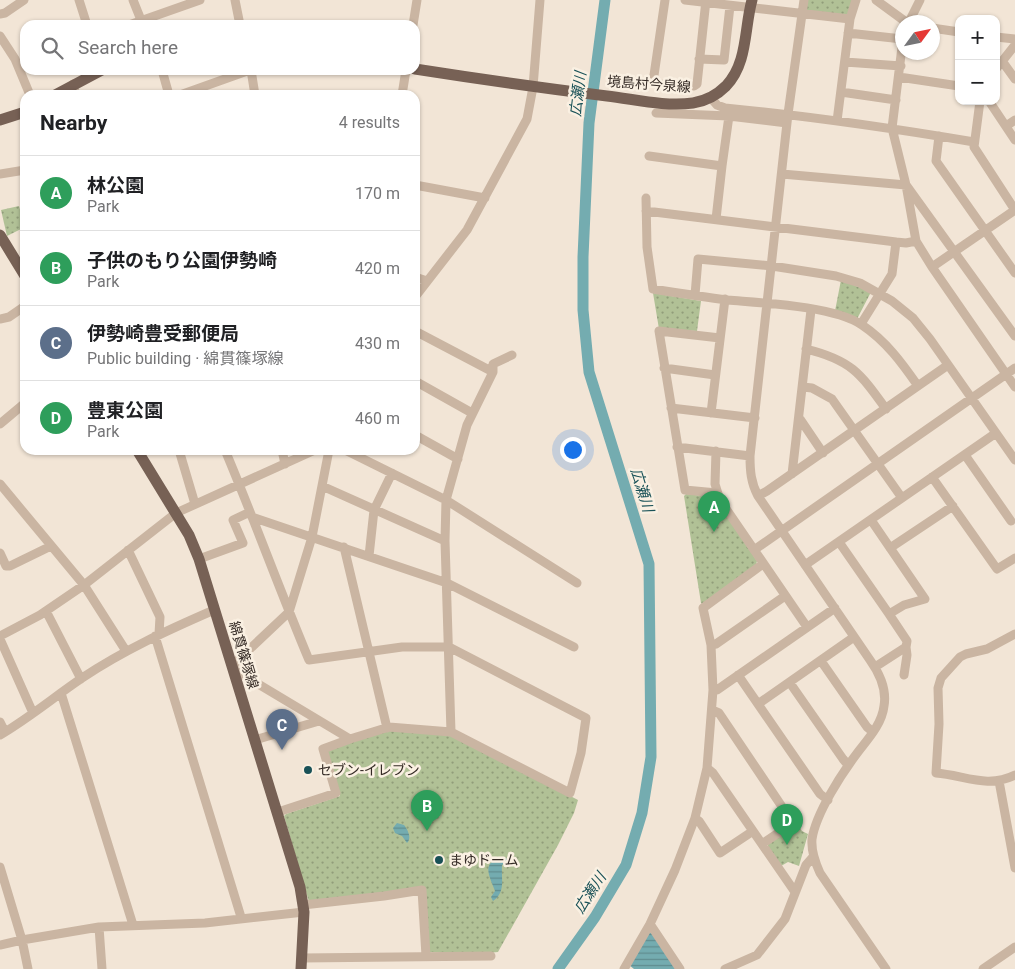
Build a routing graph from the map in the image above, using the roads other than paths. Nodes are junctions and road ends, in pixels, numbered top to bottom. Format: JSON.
{"nodes":[{"id":1,"x":24,"y":0,"type":"edge"},
{"id":2,"x":79,"y":0,"type":"edge"},
{"id":3,"x":133,"y":0,"type":"edge"},
{"id":4,"x":200,"y":0,"type":"edge"},
{"id":5,"x":235,"y":0,"type":"edge"},
{"id":6,"x":417,"y":0,"type":"edge"},
{"id":7,"x":540,"y":0,"type":"edge"},
{"id":8,"x":664,"y":0,"type":"edge"},
{"id":9,"x":685,"y":0,"type":"edge"},
{"id":10,"x":804,"y":0,"type":"edge"},
{"id":11,"x":856,"y":0,"type":"edge"},
{"id":12,"x":876,"y":0,"type":"edge"},
{"id":13,"x":920,"y":0,"type":"edge"},
{"id":14,"x":706,"y":1,"type":"edge"},
{"id":15,"x":751,"y":4,"type":"edge"},
{"id":16,"x":730,"y":6,"type":"junction"},
{"id":17,"x":802,"y":13,"type":"junction"},
{"id":18,"x":0,"y":14,"type":"edge"},
{"id":19,"x":898,"y":15,"type":"edge"},
{"id":20,"x":912,"y":15,"type":"edge"},
{"id":21,"x":850,"y":19,"type":"junction"},
{"id":22,"x":85,"y":20,"type":"edge"},
{"id":23,"x":141,"y":20,"type":"edge"},
{"id":24,"x":150,"y":20,"type":"edge"},
{"id":25,"x":239,"y":20,"type":"edge"},
{"id":26,"x":414,"y":20,"type":"edge"},
{"id":27,"x":940,"y":29,"type":"edge"},
{"id":28,"x":955,"y":31,"type":"edge"},
{"id":29,"x":848,"y":33,"type":"junction"},
{"id":30,"x":0,"y":36,"type":"edge"},
{"id":31,"x":1000,"y":37,"type":"edge"},
{"id":32,"x":895,"y":38,"type":"edge"},
{"id":33,"x":1015,"y":39,"type":"edge"},
{"id":34,"x":1015,"y":45,"type":"edge"},
{"id":35,"x":20,"y":58,"type":"edge"},
{"id":36,"x":15,"y":59,"type":"junction"},
{"id":37,"x":699,"y":59,"type":"junction"},
{"id":38,"x":901,"y":60,"type":"edge"},
{"id":39,"x":1002,"y":61,"type":"junction"},
{"id":40,"x":845,"y":62,"type":"junction"},
{"id":41,"x":1000,"y":64,"type":"edge"},
{"id":42,"x":900,"y":66,"type":"junction"},
{"id":43,"x":420,"y":70,"type":"edge"},
{"id":44,"x":20,"y":71,"type":"edge"},
{"id":45,"x":22,"y":75,"type":"edge"},
{"id":46,"x":95,"y":75,"type":"edge"},
{"id":47,"x":163,"y":75,"type":"edge"},
{"id":48,"x":237,"y":75,"type":"edge"},
{"id":49,"x":252,"y":75,"type":"edge"},
{"id":50,"x":405,"y":75,"type":"edge"},
{"id":51,"x":899,"y":77,"type":"junction"},
{"id":52,"x":1015,"y":79,"type":"edge"},
{"id":53,"x":955,"y":85,"type":"edge"},
{"id":54,"x":536,"y":87,"type":"junction"},
{"id":55,"x":28,"y":90,"type":"edge"},
{"id":56,"x":75,"y":90,"type":"edge"},
{"id":57,"x":168,"y":90,"type":"edge"},
{"id":58,"x":194,"y":90,"type":"edge"},
{"id":59,"x":254,"y":90,"type":"edge"},
{"id":60,"x":403,"y":90,"type":"edge"},
{"id":61,"x":841,"y":92,"type":"junction"},
{"id":62,"x":711,"y":98,"type":"junction"},
{"id":63,"x":896,"y":100,"type":"junction"},
{"id":64,"x":979,"y":105,"type":"edge"},
{"id":65,"x":992,"y":105,"type":"edge"},
{"id":66,"x":656,"y":113,"type":"dead end"},
{"id":67,"x":20,"y":114,"type":"edge"},
{"id":68,"x":729,"y":116,"type":"junction"},
{"id":69,"x":788,"y":119,"type":"junction"},
{"id":70,"x":0,"y":120,"type":"edge"},
{"id":71,"x":1015,"y":120,"type":"edge"},
{"id":72,"x":838,"y":121,"type":"junction"},
{"id":73,"x":1006,"y":126,"type":"junction"},
{"id":74,"x":892,"y":128,"type":"junction"},
{"id":75,"x":939,"y":136,"type":"junction"},
{"id":76,"x":1015,"y":140,"type":"edge"},
{"id":77,"x":974,"y":142,"type":"junction"},
{"id":78,"x":649,"y":156,"type":"dead end"},
{"id":79,"x":722,"y":166,"type":"junction"},
{"id":80,"x":20,"y":171,"type":"edge"},
{"id":81,"x":0,"y":174,"type":"edge"},
{"id":82,"x":782,"y":174,"type":"junction"},
{"id":83,"x":420,"y":186,"type":"edge"},
{"id":84,"x":906,"y":186,"type":"junction"},
{"id":85,"x":485,"y":198,"type":"junction"},
{"id":86,"x":646,"y":198,"type":"dead end"},
{"id":87,"x":646,"y":210,"type":"junction"},
{"id":88,"x":1015,"y":210,"type":"edge"},
{"id":89,"x":716,"y":219,"type":"junction"},
{"id":90,"x":777,"y":228,"type":"junction"},
{"id":91,"x":985,"y":231,"type":"junction"},
{"id":92,"x":0,"y":235,"type":"edge"},
{"id":93,"x":916,"y":241,"type":"junction"},
{"id":94,"x":896,"y":242,"type":"junction"},
{"id":95,"x":954,"y":252,"type":"junction"},
{"id":96,"x":772,"y":266,"type":"junction"},
{"id":97,"x":932,"y":267,"type":"junction"},
{"id":98,"x":20,"y":268,"type":"edge"},
{"id":99,"x":1015,"y":273,"type":"edge"},
{"id":100,"x":420,"y":279,"type":"edge"},
{"id":101,"x":427,"y":281,"type":"junction"},
{"id":102,"x":420,"y":290,"type":"edge"},
{"id":103,"x":879,"y":293,"type":"junction"},
{"id":104,"x":695,"y":295,"type":"junction"},
{"id":105,"x":725,"y":299,"type":"junction"},
{"id":106,"x":768,"y":304,"type":"junction"},
{"id":107,"x":20,"y":309,"type":"edge"},
{"id":108,"x":811,"y":310,"type":"junction"},
{"id":109,"x":0,"y":319,"type":"edge"},
{"id":110,"x":861,"y":324,"type":"junction"},
{"id":111,"x":420,"y":334,"type":"edge"},
{"id":112,"x":1015,"y":336,"type":"edge"},
{"id":113,"x":720,"y":338,"type":"junction"},
{"id":114,"x":806,"y":349,"type":"junction"},
{"id":115,"x":512,"y":355,"type":"dead end"},
{"id":116,"x":948,"y":365,"type":"junction"},
{"id":117,"x":664,"y":368,"type":"junction"},
{"id":118,"x":1015,"y":368,"type":"edge"},
{"id":119,"x":492,"y":372,"type":"junction"},
{"id":120,"x":1006,"y":374,"type":"junction"},
{"id":121,"x":715,"y":375,"type":"junction"},
{"id":122,"x":420,"y":383,"type":"edge"},
{"id":123,"x":918,"y":386,"type":"junction"},
{"id":124,"x":1015,"y":386,"type":"edge"},
{"id":125,"x":803,"y":387,"type":"junction"},
{"id":126,"x":972,"y":399,"type":"junction"},
{"id":127,"x":20,"y":407,"type":"edge"},
{"id":128,"x":670,"y":408,"type":"junction"},
{"id":129,"x":886,"y":409,"type":"junction"},
{"id":130,"x":472,"y":413,"type":"junction"},
{"id":131,"x":711,"y":413,"type":"junction"},
{"id":132,"x":755,"y":418,"type":"junction"},
{"id":133,"x":800,"y":419,"type":"junction"},
{"id":134,"x":0,"y":424,"type":"edge"},
{"id":135,"x":854,"y":431,"type":"junction"},
{"id":136,"x":996,"y":433,"type":"junction"},
{"id":137,"x":420,"y":438,"type":"edge"},
{"id":138,"x":677,"y":447,"type":"junction"},
{"id":139,"x":716,"y":451,"type":"junction"},
{"id":140,"x":823,"y":453,"type":"junction"},
{"id":141,"x":140,"y":455,"type":"edge"},
{"id":142,"x":180,"y":455,"type":"edge"},
{"id":143,"x":226,"y":455,"type":"edge"},
{"id":144,"x":283,"y":455,"type":"edge"},
{"id":145,"x":304,"y":455,"type":"edge"},
{"id":146,"x":328,"y":455,"type":"edge"},
{"id":147,"x":355,"y":455,"type":"edge"},
{"id":148,"x":965,"y":455,"type":"junction"},
{"id":149,"x":750,"y":456,"type":"junction"},
{"id":150,"x":458,"y":459,"type":"junction"},
{"id":151,"x":1015,"y":460,"type":"edge"},
{"id":152,"x":285,"y":464,"type":"junction"},
{"id":153,"x":878,"y":464,"type":"junction"},
{"id":154,"x":392,"y":473,"type":"junction"},
{"id":155,"x":792,"y":474,"type":"junction"},
{"id":156,"x":932,"y":477,"type":"junction"},
{"id":157,"x":0,"y":484,"type":"edge"},
{"id":158,"x":239,"y":484,"type":"junction"},
{"id":159,"x":322,"y":486,"type":"junction"},
{"id":160,"x":717,"y":493,"type":"junction"},
{"id":161,"x":758,"y":496,"type":"junction"},
{"id":162,"x":902,"y":498,"type":"junction"},
{"id":163,"x":446,"y":500,"type":"junction"},
{"id":164,"x":195,"y":504,"type":"junction"},
{"id":165,"x":952,"y":506,"type":"junction"},
{"id":166,"x":374,"y":510,"type":"junction"},
{"id":167,"x":176,"y":513,"type":"junction"},
{"id":168,"x":251,"y":514,"type":"junction"},
{"id":169,"x":871,"y":520,"type":"junction"},
{"id":170,"x":1014,"y":522,"type":"edge"},
{"id":171,"x":781,"y":532,"type":"junction"},
{"id":172,"x":312,"y":537,"type":"junction"},
{"id":173,"x":445,"y":541,"type":"junction"},
{"id":174,"x":838,"y":542,"type":"junction"},
{"id":175,"x":51,"y":546,"type":"junction"},
{"id":176,"x":344,"y":547,"type":"junction"},
{"id":177,"x":890,"y":548,"type":"junction"},
{"id":178,"x":128,"y":550,"type":"junction"},
{"id":179,"x":754,"y":550,"type":"junction"},
{"id":180,"x":0,"y":553,"type":"edge"},
{"id":181,"x":369,"y":556,"type":"junction"},
{"id":182,"x":1015,"y":558,"type":"edge"},
{"id":183,"x":199,"y":559,"type":"junction"},
{"id":184,"x":763,"y":564,"type":"junction"},
{"id":185,"x":805,"y":565,"type":"junction"},
{"id":186,"x":447,"y":583,"type":"junction"},
{"id":187,"x":577,"y":583,"type":"dead end"},
{"id":188,"x":84,"y":585,"type":"junction"},
{"id":189,"x":785,"y":596,"type":"junction"},
{"id":190,"x":835,"y":608,"type":"junction"},
{"id":191,"x":214,"y":610,"type":"junction"},
{"id":192,"x":46,"y":611,"type":"junction"},
{"id":193,"x":288,"y":612,"type":"junction"},
{"id":194,"x":889,"y":614,"type":"junction"},
{"id":195,"x":807,"y":627,"type":"junction"},
{"id":196,"x":1015,"y":634,"type":"edge"},
{"id":197,"x":157,"y":635,"type":"junction"},
{"id":198,"x":0,"y":637,"type":"edge"},
{"id":199,"x":854,"y":637,"type":"junction"},
{"id":200,"x":711,"y":645,"type":"junction"},
{"id":201,"x":449,"y":647,"type":"junction"},
{"id":202,"x":574,"y":647,"type":"dead end"},
{"id":203,"x":906,"y":647,"type":"junction"},
{"id":204,"x":126,"y":651,"type":"junction"},
{"id":205,"x":369,"y":652,"type":"junction"},
{"id":206,"x":821,"y":661,"type":"junction"},
{"id":207,"x":875,"y":667,"type":"junction"},
{"id":208,"x":233,"y":669,"type":"junction"},
{"id":209,"x":738,"y":675,"type":"junction"},
{"id":210,"x":904,"y":675,"type":"dead end"},
{"id":211,"x":81,"y":679,"type":"junction"},
{"id":212,"x":790,"y":682,"type":"junction"},
{"id":213,"x":713,"y":690,"type":"junction"},
{"id":214,"x":61,"y":693,"type":"junction"},
{"id":215,"x":758,"y":704,"type":"junction"},
{"id":216,"x":712,"y":710,"type":"junction"},
{"id":217,"x":33,"y":713,"type":"junction"},
{"id":218,"x":319,"y":721,"type":"junction"},
{"id":219,"x":0,"y":722,"type":"edge"},
{"id":220,"x":387,"y":728,"type":"junction"},
{"id":221,"x":451,"y":732,"type":"junction"},
{"id":222,"x":873,"y":732,"type":"junction"},
{"id":223,"x":2,"y":733,"type":"edge"},
{"id":224,"x":350,"y":739,"type":"junction"},
{"id":225,"x":255,"y":740,"type":"junction"},
{"id":226,"x":848,"y":765,"type":"junction"},
{"id":227,"x":707,"y":768,"type":"junction"},
{"id":228,"x":1015,"y":775,"type":"edge"},
{"id":229,"x":999,"y":781,"type":"junction"},
{"id":230,"x":828,"y":800,"type":"junction"},
{"id":231,"x":278,"y":812,"type":"junction"},
{"id":232,"x":695,"y":818,"type":"junction"},
{"id":233,"x":753,"y":831,"type":"junction"},
{"id":234,"x":762,"y":844,"type":"junction"},
{"id":235,"x":813,"y":857,"type":"junction"},
{"id":236,"x":0,"y":867,"type":"edge"},
{"id":237,"x":1015,"y":868,"type":"edge"},
{"id":238,"x":795,"y":892,"type":"junction"},
{"id":239,"x":303,"y":908,"type":"junction"},
{"id":240,"x":241,"y":917,"type":"junction"},
{"id":241,"x":650,"y":924,"type":"junction"},
{"id":242,"x":133,"y":925,"type":"junction"},
{"id":243,"x":99,"y":927,"type":"junction"},
{"id":244,"x":22,"y":940,"type":"junction"},
{"id":245,"x":0,"y":946,"type":"edge"},
{"id":246,"x":1015,"y":947,"type":"edge"},
{"id":247,"x":426,"y":956,"type":"junction"},
{"id":248,"x":491,"y":956,"type":"dead end"},
{"id":249,"x":301,"y":963,"type":"edge"},
{"id":250,"x":28,"y":969,"type":"edge"},
{"id":251,"x":102,"y":969,"type":"edge"},
{"id":252,"x":624,"y":969,"type":"edge"},
{"id":253,"x":680,"y":969,"type":"edge"},
{"id":254,"x":725,"y":969,"type":"edge"},
{"id":255,"x":886,"y":969,"type":"edge"},
{"id":256,"x":983,"y":969,"type":"edge"}],
"edges":[{"from":1,"to":18,"type":"street"},
{"from":2,"to":22,"type":"street"},
{"from":3,"to":23,"type":"street"},
{"from":4,"to":24,"type":"street"},
{"from":5,"to":25,"type":"street"},
{"from":6,"to":26,"type":"street"},
{"from":7,"to":54,"type":"street"},
{"from":8,"to":37,"type":"street"},
{"from":9,"to":14,"type":"street"},
{"from":10,"to":17,"type":"street"},
{"from":11,"to":21,"type":"street"},
{"from":12,"to":19,"type":"street"},
{"from":13,"to":20,"type":"street"},
{"from":14,"to":16,"type":"street"},
{"from":14,"to":37,"type":"street"},
{"from":15,"to":16,"type":"street"},
{"from":15,"to":17,"type":"street"},
{"from":15,"to":62,"type":"main road","name":"境島村今泉線"},
{"from":16,"to":37,"type":"street"},
{"from":17,"to":21,"type":"street"},
{"from":17,"to":69,"type":"street"},
{"from":21,"to":29,"type":"street"},
{"from":27,"to":28,"type":"street"},
{"from":29,"to":32,"type":"street"},
{"from":29,"to":40,"type":"street"},
{"from":30,"to":36,"type":"street"},
{"from":31,"to":33,"type":"street"},
{"from":34,"to":39,"type":"street"},
{"from":35,"to":36,"type":"street"},
{"from":36,"to":44,"type":"street"},
{"from":38,"to":42,"type":"street"},
{"from":39,"to":41,"type":"street"},
{"from":39,"to":52,"type":"street"},
{"from":40,"to":42,"type":"street"},
{"from":40,"to":61,"type":"street"},
{"from":42,"to":51,"type":"street"},
{"from":43,"to":54,"type":"main road","name":"境島村今泉線"},
{"from":45,"to":55,"type":"street"},
{"from":46,"to":56,"type":"main road"},
{"from":47,"to":57,"type":"street"},
{"from":48,"to":58,"type":"street"},
{"from":49,"to":59,"type":"street"},
{"from":50,"to":60,"type":"street"},
{"from":51,"to":53,"type":"street"},
{"from":51,"to":63,"type":"street"},
{"from":54,"to":62,"type":"main road","name":"境島村今泉線"},
{"from":54,"to":85,"type":"street"},
{"from":61,"to":63,"type":"street"},
{"from":61,"to":72,"type":"street"},
{"from":62,"to":69,"type":"street"},
{"from":63,"to":74,"type":"street"},
{"from":64,"to":77,"type":"street"},
{"from":65,"to":73,"type":"street"},
{"from":66,"to":68,"type":"street"},
{"from":67,"to":70,"type":"main road"},
{"from":68,"to":69,"type":"street"},
{"from":68,"to":79,"type":"street"},
{"from":69,"to":72,"type":"street"},
{"from":69,"to":82,"type":"street"},
{"from":71,"to":73,"type":"street"},
{"from":72,"to":74,"type":"street"},
{"from":73,"to":76,"type":"street"},
{"from":74,"to":75,"type":"street"},
{"from":74,"to":84,"type":"street"},
{"from":75,"to":77,"type":"street"},
{"from":75,"to":91,"type":"street"},
{"from":77,"to":88,"type":"street"},
{"from":78,"to":79,"type":"street"},
{"from":79,"to":89,"type":"street"},
{"from":80,"to":81,"type":"street"},
{"from":82,"to":84,"type":"street"},
{"from":82,"to":90,"type":"street"},
{"from":83,"to":85,"type":"street"},
{"from":84,"to":93,"type":"street"},
{"from":84,"to":95,"type":"street"},
{"from":85,"to":101,"type":"street"},
{"from":86,"to":87,"type":"street"},
{"from":87,"to":89,"type":"street"},
{"from":87,"to":104,"type":"street"},
{"from":88,"to":91,"type":"street"},
{"from":89,"to":90,"type":"street"},
{"from":90,"to":94,"type":"street"},
{"from":90,"to":96,"type":"street"},
{"from":91,"to":95,"type":"street"},
{"from":91,"to":99,"type":"street"},
{"from":92,"to":98,"type":"main road"},
{"from":93,"to":94,"type":"street"},
{"from":93,"to":97,"type":"street"},
{"from":94,"to":103,"type":"street"},
{"from":95,"to":97,"type":"street"},
{"from":95,"to":112,"type":"street"},
{"from":96,"to":103,"type":"street"},
{"from":96,"to":104,"type":"street"},
{"from":96,"to":106,"type":"street"},
{"from":97,"to":120,"type":"street"},
{"from":100,"to":101,"type":"street"},
{"from":101,"to":102,"type":"street"},
{"from":103,"to":110,"type":"street"},
{"from":103,"to":116,"type":"street"},
{"from":104,"to":105,"type":"street"},
{"from":105,"to":106,"type":"street"},
{"from":105,"to":113,"type":"street"},
{"from":106,"to":108,"type":"street"},
{"from":106,"to":132,"type":"street"},
{"from":107,"to":109,"type":"street"},
{"from":108,"to":110,"type":"street"},
{"from":108,"to":114,"type":"street"},
{"from":110,"to":123,"type":"street"},
{"from":111,"to":119,"type":"street"},
{"from":113,"to":117,"type":"street"},
{"from":113,"to":121,"type":"street"},
{"from":114,"to":125,"type":"street"},
{"from":114,"to":129,"type":"street"},
{"from":115,"to":119,"type":"street"},
{"from":116,"to":123,"type":"street"},
{"from":116,"to":126,"type":"street"},
{"from":117,"to":121,"type":"street"},
{"from":117,"to":128,"type":"street"},
{"from":118,"to":120,"type":"street"},
{"from":119,"to":130,"type":"street"},
{"from":120,"to":124,"type":"street"},
{"from":120,"to":126,"type":"street"},
{"from":121,"to":131,"type":"street"},
{"from":122,"to":130,"type":"street"},
{"from":123,"to":129,"type":"street"},
{"from":125,"to":133,"type":"street"},
{"from":125,"to":135,"type":"street"},
{"from":126,"to":136,"type":"street"},
{"from":126,"to":153,"type":"street"},
{"from":127,"to":134,"type":"street"},
{"from":128,"to":131,"type":"street"},
{"from":128,"to":138,"type":"street"},
{"from":129,"to":135,"type":"street"},
{"from":130,"to":150,"type":"street"},
{"from":131,"to":132,"type":"street"},
{"from":132,"to":149,"type":"street"},
{"from":133,"to":140,"type":"street"},
{"from":133,"to":155,"type":"street"},
{"from":135,"to":140,"type":"street"},
{"from":135,"to":153,"type":"street"},
{"from":136,"to":148,"type":"street"},
{"from":136,"to":151,"type":"street"},
{"from":137,"to":150,"type":"street"},
{"from":138,"to":139,"type":"street"},
{"from":138,"to":160,"type":"street"},
{"from":139,"to":149,"type":"street"},
{"from":139,"to":160,"type":"street"},
{"from":140,"to":155,"type":"street"},
{"from":141,"to":167,"type":"main road","name":"綿貫篠塚線"},
{"from":142,"to":164,"type":"street"},
{"from":143,"to":158,"type":"street"},
{"from":144,"to":152,"type":"street"},
{"from":145,"to":152,"type":"street"},
{"from":146,"to":159,"type":"street"},
{"from":147,"to":154,"type":"street"},
{"from":148,"to":156,"type":"street"},
{"from":148,"to":170,"type":"street"},
{"from":149,"to":161,"type":"street"},
{"from":150,"to":163,"type":"street"},
{"from":152,"to":158,"type":"street"},
{"from":153,"to":162,"type":"street"},
{"from":153,"to":171,"type":"street"},
{"from":154,"to":163,"type":"street"},
{"from":154,"to":166,"type":"street"},
{"from":155,"to":161,"type":"street"},
{"from":156,"to":162,"type":"street"},
{"from":156,"to":165,"type":"street"},
{"from":157,"to":175,"type":"street"},
{"from":158,"to":164,"type":"street"},
{"from":158,"to":168,"type":"street"},
{"from":159,"to":166,"type":"street"},
{"from":159,"to":172,"type":"street"},
{"from":160,"to":179,"type":"street"},
{"from":161,"to":171,"type":"street"},
{"from":162,"to":169,"type":"street"},
{"from":163,"to":173,"type":"street"},
{"from":163,"to":187,"type":"street"},
{"from":164,"to":167,"type":"street"},
{"from":165,"to":177,"type":"street"},
{"from":165,"to":182,"type":"street"},
{"from":166,"to":173,"type":"street"},
{"from":166,"to":181,"type":"street"},
{"from":167,"to":178,"type":"street"},
{"from":167,"to":183,"type":"main road","name":"綿貫篠塚線"},
{"from":168,"to":172,"type":"street"},
{"from":168,"to":183,"type":"street"},
{"from":168,"to":193,"type":"street"},
{"from":169,"to":174,"type":"street"},
{"from":169,"to":177,"type":"street"},
{"from":171,"to":179,"type":"street"},
{"from":171,"to":185,"type":"street"},
{"from":172,"to":176,"type":"street"},
{"from":172,"to":193,"type":"street"},
{"from":173,"to":186,"type":"street"},
{"from":174,"to":185,"type":"street"},
{"from":174,"to":194,"type":"street"},
{"from":175,"to":180,"type":"street"},
{"from":175,"to":188,"type":"street"},
{"from":176,"to":181,"type":"street"},
{"from":176,"to":205,"type":"street"},
{"from":177,"to":194,"type":"street"},
{"from":178,"to":188,"type":"street"},
{"from":178,"to":197,"type":"street"},
{"from":179,"to":184,"type":"street"},
{"from":181,"to":186,"type":"street"},
{"from":183,"to":191,"type":"main road","name":"綿貫篠塚線"},
{"from":184,"to":189,"type":"street"},
{"from":184,"to":200,"type":"street"},
{"from":185,"to":190,"type":"street"},
{"from":186,"to":201,"type":"street"},
{"from":186,"to":202,"type":"street"},
{"from":188,"to":192,"type":"street"},
{"from":188,"to":204,"type":"street"},
{"from":189,"to":195,"type":"street"},
{"from":189,"to":200,"type":"street"},
{"from":190,"to":195,"type":"street"},
{"from":190,"to":199,"type":"street"},
{"from":191,"to":197,"type":"street"},
{"from":191,"to":208,"type":"main road","name":"綿貫篠塚線"},
{"from":192,"to":198,"type":"street"},
{"from":192,"to":211,"type":"street"},
{"from":193,"to":205,"type":"street"},
{"from":193,"to":208,"type":"street"},
{"from":194,"to":203,"type":"street"},
{"from":195,"to":209,"type":"street"},
{"from":196,"to":229,"type":"street"},
{"from":197,"to":204,"type":"street"},
{"from":197,"to":240,"type":"street"},
{"from":198,"to":217,"type":"street"},
{"from":199,"to":206,"type":"street"},
{"from":199,"to":207,"type":"street"},
{"from":200,"to":213,"type":"street"},
{"from":201,"to":205,"type":"street"},
{"from":201,"to":221,"type":"street"},
{"from":201,"to":221,"type":"street"},
{"from":203,"to":207,"type":"street"},
{"from":203,"to":210,"type":"street"},
{"from":204,"to":211,"type":"street"},
{"from":205,"to":220,"type":"street"},
{"from":206,"to":212,"type":"street"},
{"from":206,"to":222,"type":"street"},
{"from":207,"to":222,"type":"street"},
{"from":208,"to":218,"type":"street"},
{"from":208,"to":225,"type":"main road","name":"綿貫篠塚線"},
{"from":209,"to":213,"type":"street"},
{"from":209,"to":215,"type":"street"},
{"from":211,"to":214,"type":"street"},
{"from":212,"to":215,"type":"street"},
{"from":212,"to":226,"type":"street"},
{"from":213,"to":216,"type":"street"},
{"from":214,"to":217,"type":"street"},
{"from":214,"to":242,"type":"street"},
{"from":215,"to":230,"type":"street"},
{"from":216,"to":227,"type":"street"},
{"from":216,"to":234,"type":"street"},
{"from":217,"to":223,"type":"street"},
{"from":218,"to":224,"type":"street"},
{"from":218,"to":225,"type":"street"},
{"from":219,"to":223,"type":"street"},
{"from":220,"to":221,"type":"street"},
{"from":220,"to":224,"type":"street"},
{"from":222,"to":226,"type":"street"},
{"from":224,"to":231,"type":"street"},
{"from":225,"to":231,"type":"main road","name":"綿貫篠塚線"},
{"from":226,"to":230,"type":"street"},
{"from":227,"to":232,"type":"street"},
{"from":227,"to":233,"type":"street"},
{"from":228,"to":229,"type":"street"},
{"from":229,"to":237,"type":"street"},
{"from":230,"to":235,"type":"street"},
{"from":231,"to":239,"type":"main road","name":"綿貫篠塚線"},
{"from":232,"to":233,"type":"street"},
{"from":232,"to":241,"type":"street"},
{"from":233,"to":234,"type":"street"},
{"from":234,"to":238,"type":"street"},
{"from":235,"to":238,"type":"street"},
{"from":235,"to":255,"type":"street"},
{"from":236,"to":244,"type":"street"},
{"from":238,"to":254,"type":"street"},
{"from":239,"to":240,"type":"street"},
{"from":239,"to":247,"type":"street"},
{"from":239,"to":249,"type":"main road","name":"綿貫篠塚線"},
{"from":240,"to":242,"type":"street"},
{"from":241,"to":252,"type":"street"},
{"from":241,"to":253,"type":"street"},
{"from":242,"to":243,"type":"street"},
{"from":243,"to":244,"type":"street"},
{"from":243,"to":251,"type":"street"},
{"from":244,"to":245,"type":"street"},
{"from":244,"to":250,"type":"street"},
{"from":246,"to":256,"type":"street"},
{"from":247,"to":248,"type":"street"},
{"from":247,"to":249,"type":"street"}]}
